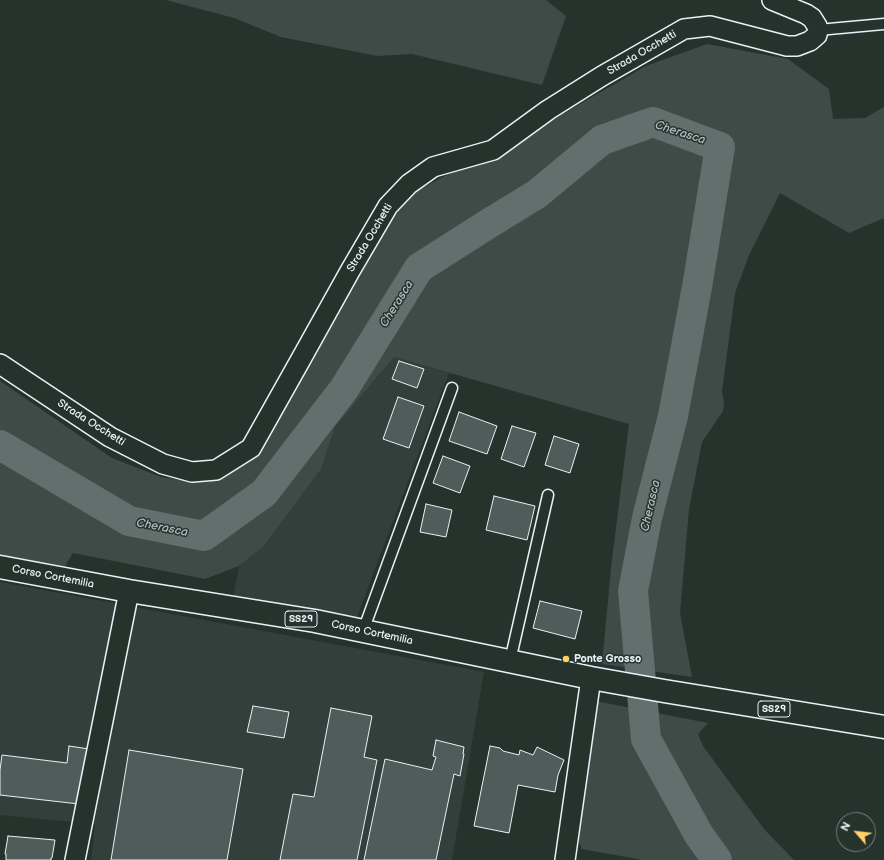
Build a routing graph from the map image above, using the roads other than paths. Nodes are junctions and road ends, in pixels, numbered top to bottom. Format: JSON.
{"nodes":[{"id":1,"x":772,"y":0,"type":"edge"},
{"id":2,"x":884,"y":24,"type":"edge"},
{"id":3,"x":818,"y":30,"type":"junction"},
{"id":4,"x":0,"y":364,"type":"edge"},
{"id":5,"x":452,"y":388,"type":"dead end"},
{"id":6,"x":548,"y":495,"type":"dead end"},
{"id":7,"x":0,"y":567,"type":"edge"},
{"id":8,"x":129,"y":591,"type":"junction"},
{"id":9,"x":363,"y":631,"type":"junction"},
{"id":10,"x":510,"y":661,"type":"junction"},
{"id":11,"x":596,"y":679,"type":"junction"},
{"id":12,"x":884,"y":727,"type":"edge"},
{"id":13,"x":75,"y":860,"type":"edge"},
{"id":14,"x":565,"y":860,"type":"edge"}],
"edges":[{"from":1,"to":3,"type":"street"},
{"from":2,"to":3,"type":"lane"},
{"from":3,"to":4,"type":"street","name":"Strada Occhetti"},
{"from":5,"to":9,"type":"lane"},
{"from":6,"to":10,"type":"lane"},
{"from":7,"to":8,"type":"main road","name":"Corso Cortemilia","number":"SS29"},
{"from":8,"to":9,"type":"main road","name":"Corso Cortemilia","number":"SS29"},
{"from":8,"to":13,"type":"street"},
{"from":9,"to":10,"type":"main road","name":"Corso Cortemilia","number":"SS29"},
{"from":10,"to":11,"type":"main road","name":"Corso Cortemilia","number":"SS29"},
{"from":11,"to":12,"type":"main road","number":"SS29"},
{"from":11,"to":14,"type":"street"}]}
